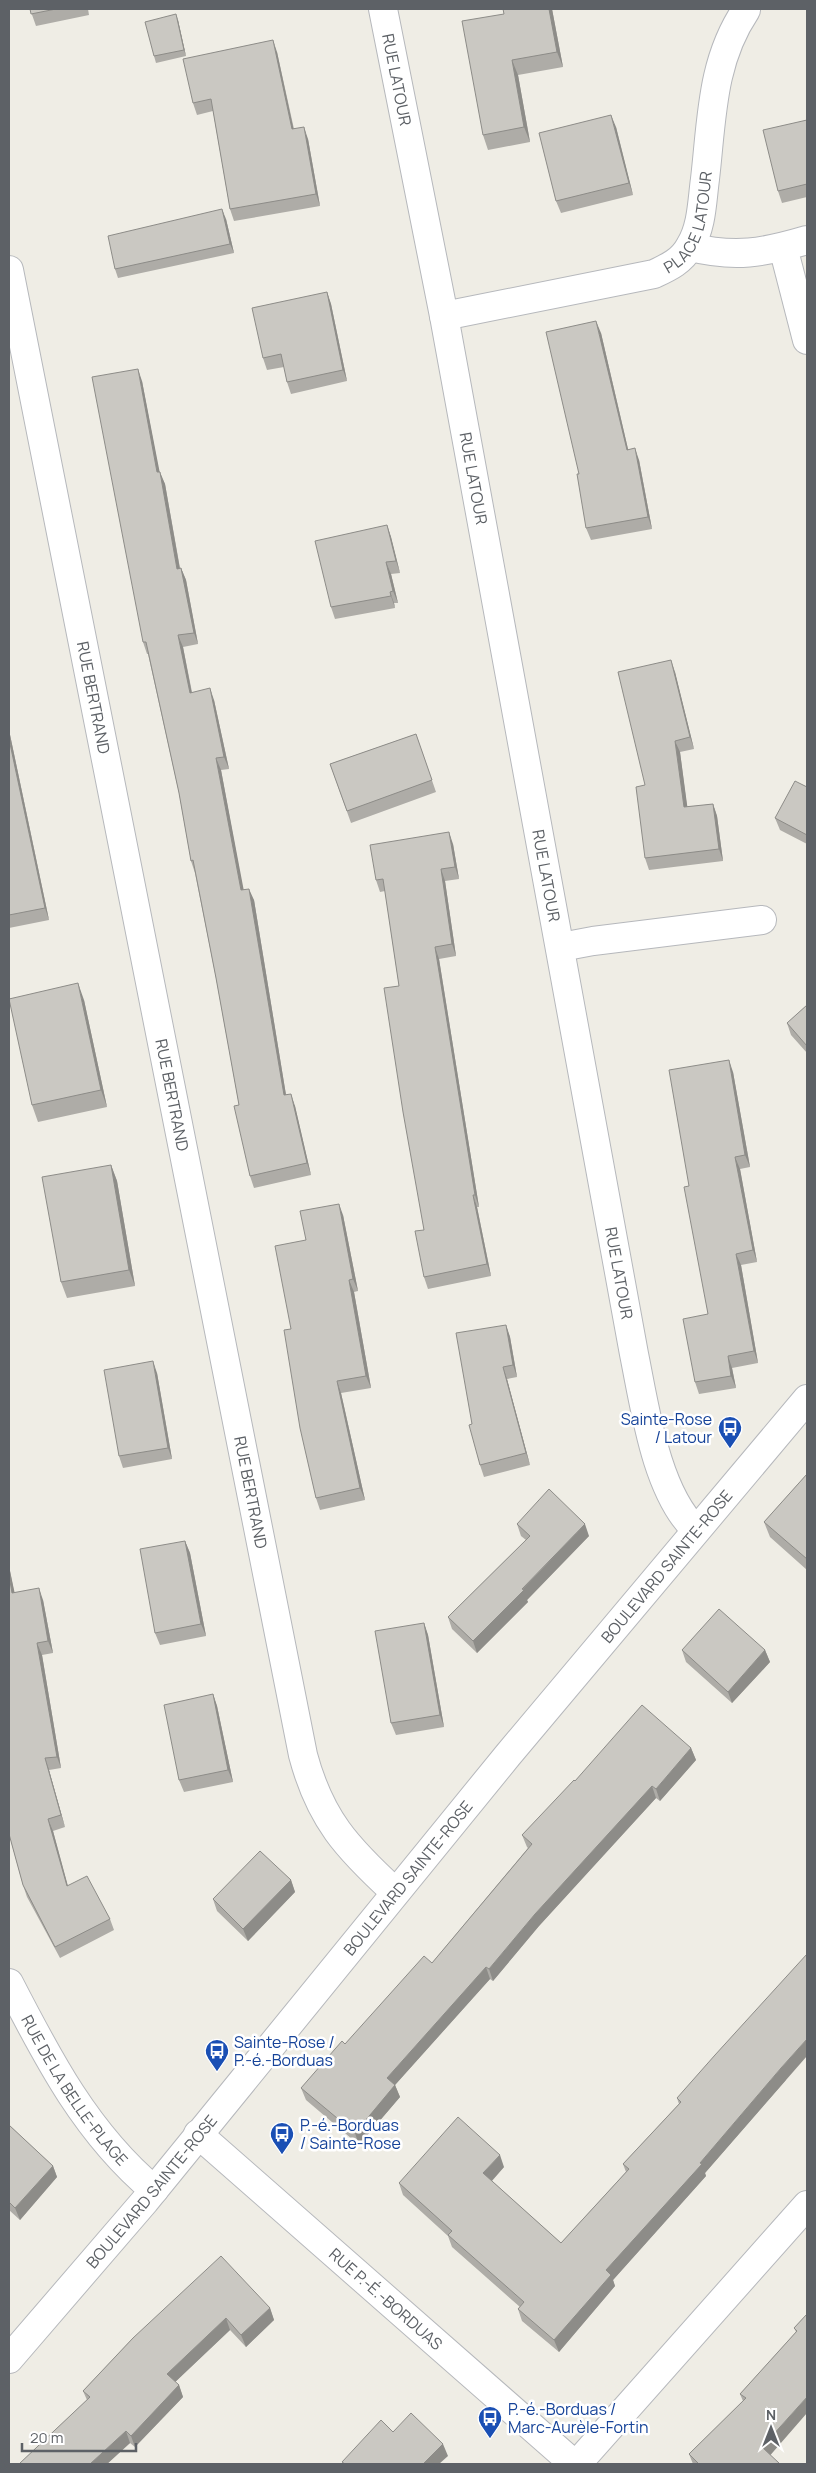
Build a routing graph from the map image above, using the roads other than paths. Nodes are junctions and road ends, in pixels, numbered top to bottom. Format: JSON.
{"nodes":[{"id":1,"x":383,"y":9,"type":"edge"},
{"id":2,"x":746,"y":10,"type":"dead end"},
{"id":3,"x":795,"y":244,"type":"edge"},
{"id":4,"x":690,"y":247,"type":"junction"},
{"id":5,"x":9,"y":270,"type":"edge"},
{"id":6,"x":444,"y":316,"type":"junction"},
{"id":7,"x":807,"y":340,"type":"edge"},
{"id":8,"x":762,"y":920,"type":"dead end"},
{"id":9,"x":561,"y":947,"type":"junction"},
{"id":10,"x":807,"y":1399,"type":"edge"},
{"id":11,"x":696,"y":1530,"type":"junction"},
{"id":12,"x":395,"y":1892,"type":"junction"},
{"id":13,"x":9,"y":1983,"type":"edge"},
{"id":14,"x":198,"y":2134,"type":"junction"},
{"id":15,"x":154,"y":2190,"type":"junction"},
{"id":16,"x":807,"y":2205,"type":"edge"},
{"id":17,"x":9,"y":2358,"type":"edge"},
{"id":18,"x":576,"y":2464,"type":"edge"}],
"edges":[{"from":1,"to":6,"type":"street","name":"RUE LATOUR"},
{"from":2,"to":4,"type":"street","name":"PLACE LATOUR"},
{"from":3,"to":4,"type":"street"},
{"from":3,"to":7,"type":"street"},
{"from":4,"to":6,"type":"street","name":"PLACE LATOUR"},
{"from":5,"to":12,"type":"street","name":"RUE BERTRAND"},
{"from":6,"to":9,"type":"street","name":"RUE LATOUR"},
{"from":8,"to":9,"type":"street"},
{"from":9,"to":11,"type":"street","name":"RUE LATOUR"},
{"from":10,"to":11,"type":"street","name":"BOULEVARD SAINTE-ROSE"},
{"from":11,"to":12,"type":"street","name":"BOULEVARD SAINTE-ROSE"},
{"from":12,"to":14,"type":"street","name":"BOULEVARD SAINTE-ROSE"},
{"from":13,"to":15,"type":"street","name":"RUE DE LA BELLE-PLAGE"},
{"from":14,"to":15,"type":"street","name":"BOULEVARD SAINTE-ROSE"},
{"from":14,"to":18,"type":"street","name":"RUE P.-É.-BORDUAS"},
{"from":15,"to":17,"type":"street","name":"BOULEVARD SAINTE-ROSE"},
{"from":16,"to":18,"type":"street"}]}
